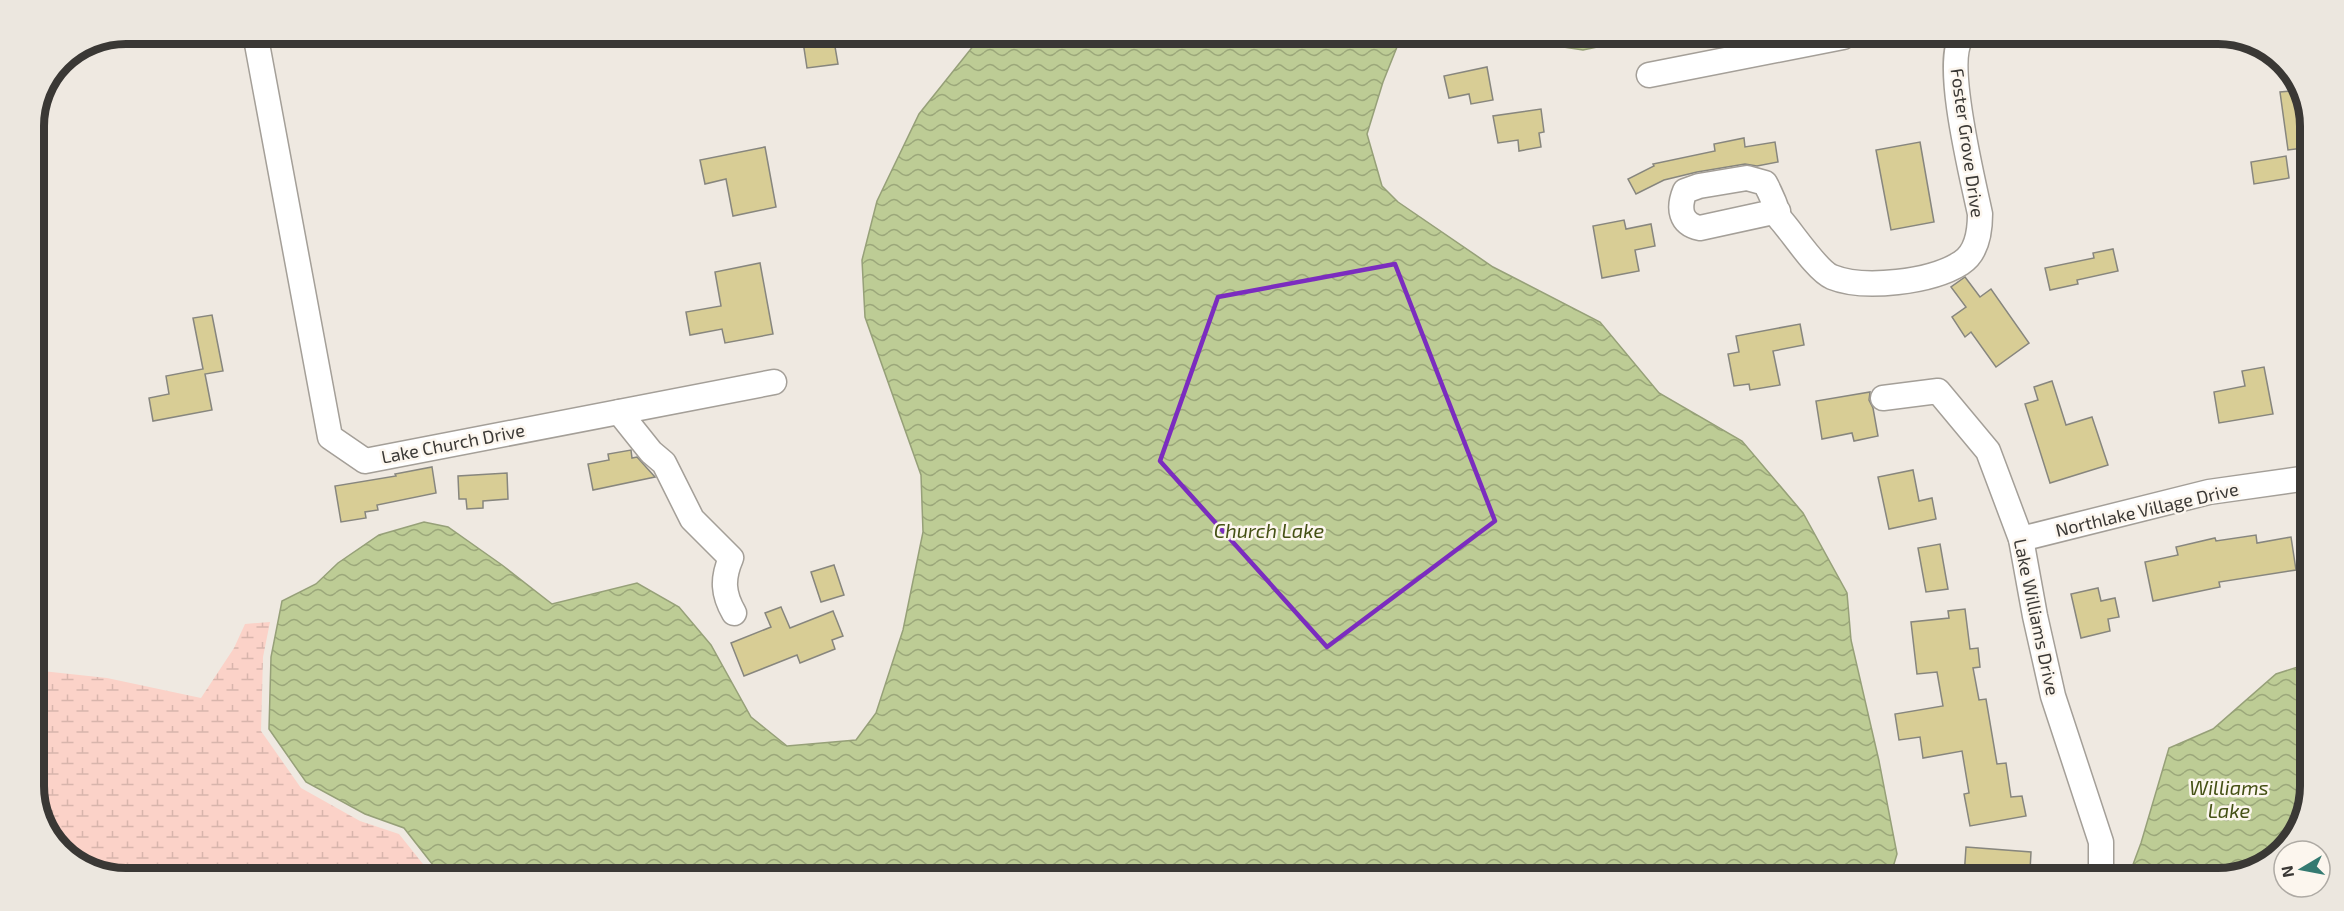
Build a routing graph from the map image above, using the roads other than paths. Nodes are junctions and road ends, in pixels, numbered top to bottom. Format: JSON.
{"nodes":[{"id":1,"x":257,"y":44,"type":"edge"},
{"id":2,"x":1807,"y":44,"type":"edge"},
{"id":3,"x":1957,"y":44,"type":"edge"},
{"id":4,"x":1649,"y":75,"type":"dead end"},
{"id":5,"x":1775,"y":204,"type":"dead end"},
{"id":6,"x":774,"y":382,"type":"dead end"},
{"id":7,"x":1883,"y":398,"type":"dead end"},
{"id":8,"x":620,"y":412,"type":"junction"},
{"id":9,"x":2300,"y":479,"type":"edge"},
{"id":10,"x":2021,"y":539,"type":"junction"},
{"id":11,"x":734,"y":613,"type":"dead end"},
{"id":12,"x":2101,"y":868,"type":"edge"}],
"edges":[{"from":1,"to":8,"type":"street","name":"Lake Church Drive"},
{"from":2,"to":4,"type":"street"},
{"from":3,"to":5,"type":"street","name":"Foster Grove Drive"},
{"from":6,"to":8,"type":"street","name":"Lake Church Drive"},
{"from":7,"to":10,"type":"street","name":"Lake Williams Drive"},
{"from":8,"to":11,"type":"street"},
{"from":9,"to":10,"type":"street","name":"Northlake Village Drive"},
{"from":10,"to":12,"type":"street","name":"Lake Williams Drive"}]}
